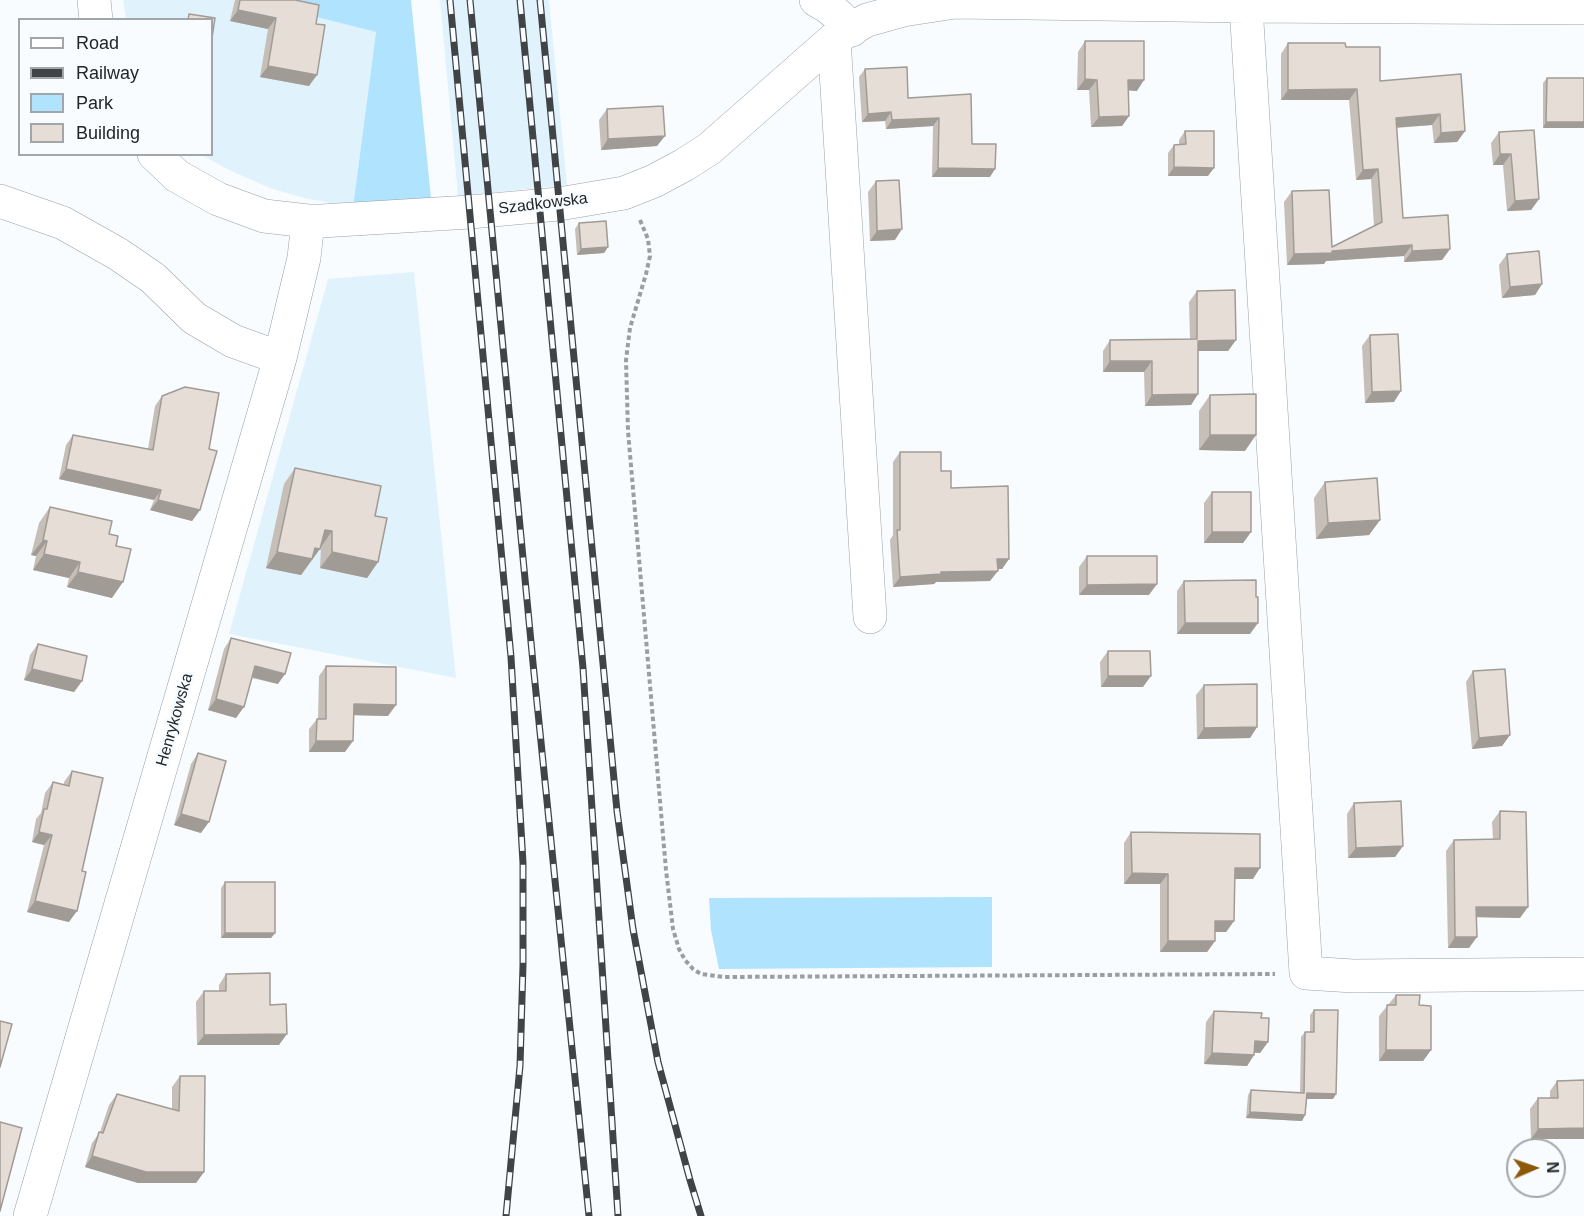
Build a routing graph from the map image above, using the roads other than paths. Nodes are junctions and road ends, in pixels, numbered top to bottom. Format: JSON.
{"nodes":[{"id":1,"x":94,"y":0,"type":"edge"},
{"id":2,"x":816,"y":0,"type":"edge"},
{"id":3,"x":1246,"y":6,"type":"junction"},
{"id":4,"x":1584,"y":8,"type":"edge"},
{"id":5,"x":96,"y":18,"type":"edge"},
{"id":6,"x":843,"y":35,"type":"junction"},
{"id":7,"x":156,"y":156,"type":"edge"},
{"id":8,"x":0,"y":201,"type":"edge"},
{"id":9,"x":308,"y":221,"type":"junction"},
{"id":10,"x":280,"y":357,"type":"junction"},
{"id":11,"x":870,"y":617,"type":"dead end"},
{"id":12,"x":1584,"y":974,"type":"edge"},
{"id":13,"x":30,"y":1216,"type":"edge"}],
"edges":[{"from":1,"to":5,"type":"street"},
{"from":2,"to":6,"type":"street"},
{"from":3,"to":4,"type":"street","name":"Szadkowska"},
{"from":3,"to":6,"type":"street","name":"Szadkowska"},
{"from":3,"to":12,"type":"street"},
{"from":6,"to":9,"type":"street","name":"Szadkowska"},
{"from":6,"to":11,"type":"street"},
{"from":7,"to":9,"type":"street","name":"Szadkowska"},
{"from":8,"to":10,"type":"street"},
{"from":9,"to":10,"type":"street","name":"Henrykowska"},
{"from":10,"to":13,"type":"street","name":"Henrykowska"}]}
